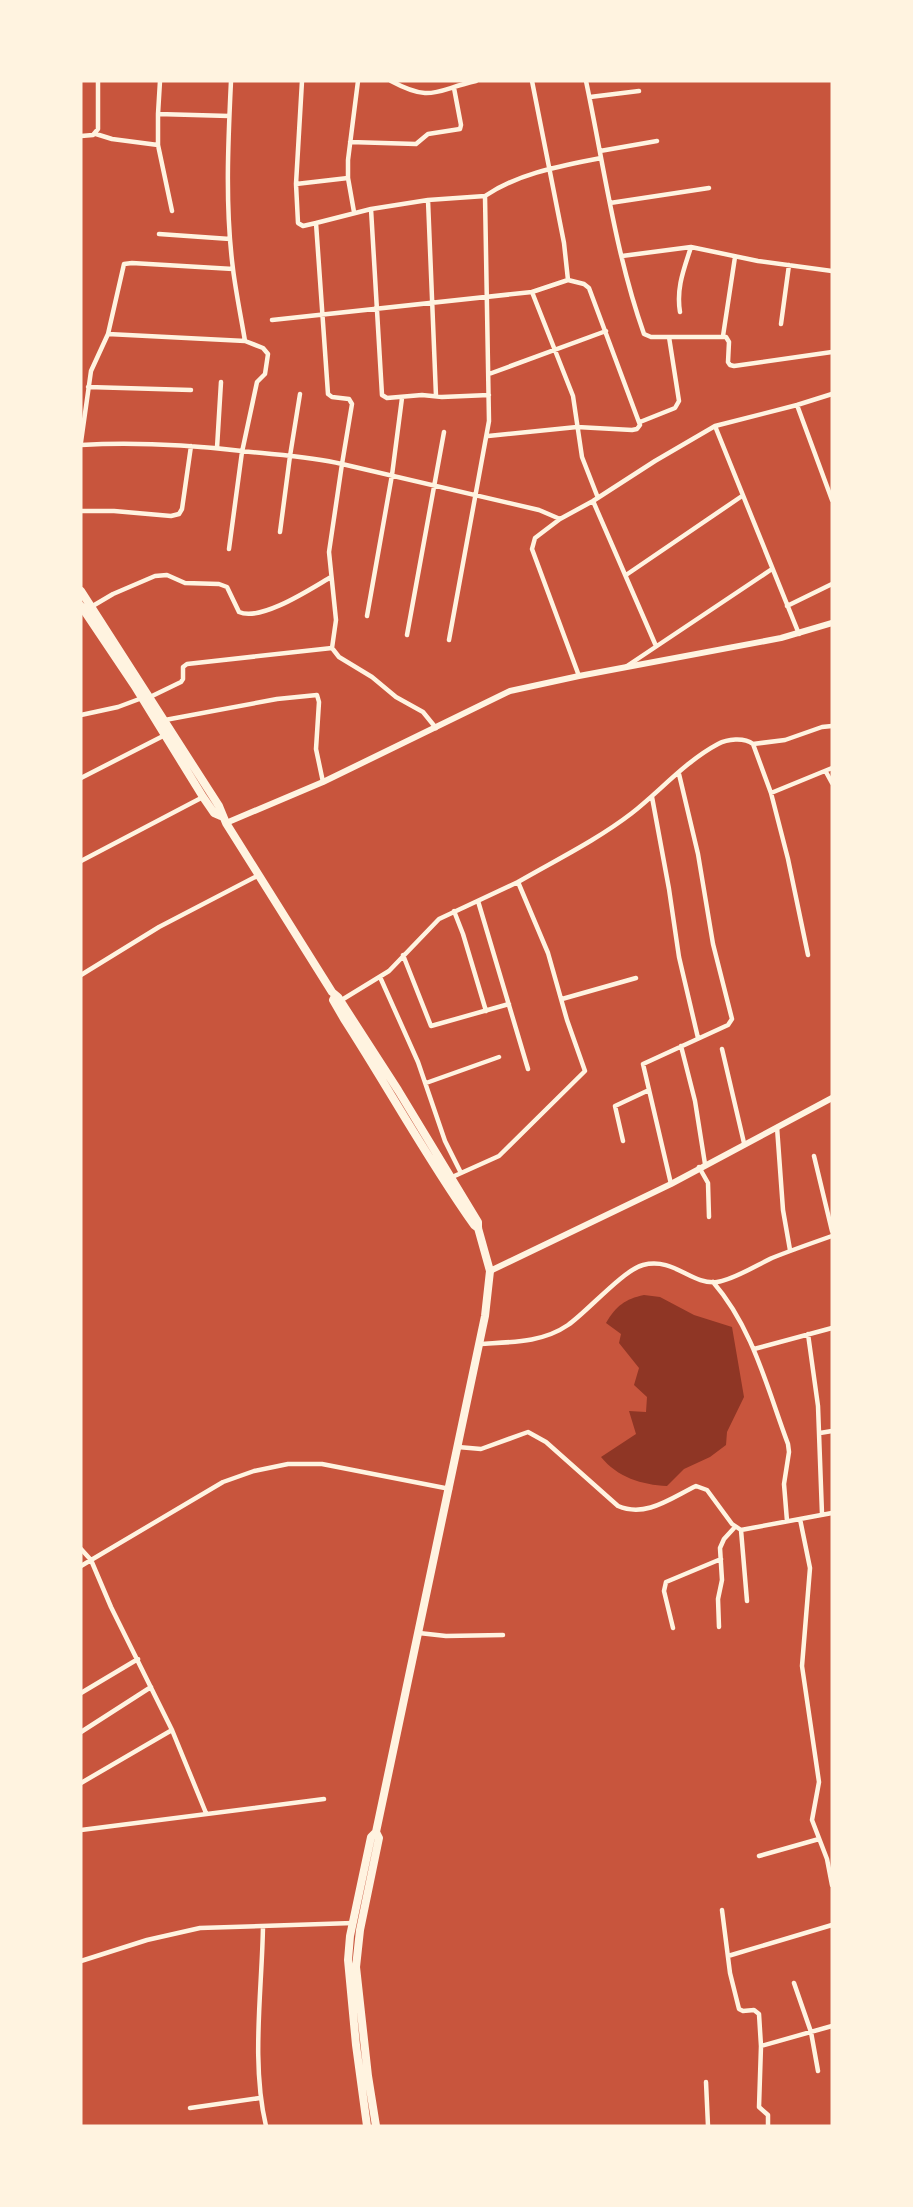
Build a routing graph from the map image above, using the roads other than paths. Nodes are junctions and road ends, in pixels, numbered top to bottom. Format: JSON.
{"nodes":[{"id":1,"x":98,"y":81,"type":"edge"},
{"id":2,"x":160,"y":81,"type":"edge"},
{"id":3,"x":231,"y":81,"type":"edge"},
{"id":4,"x":302,"y":81,"type":"edge"},
{"id":5,"x":358,"y":81,"type":"edge"},
{"id":6,"x":391,"y":81,"type":"edge"},
{"id":7,"x":476,"y":81,"type":"edge"},
{"id":8,"x":532,"y":81,"type":"edge"},
{"id":9,"x":586,"y":81,"type":"edge"},
{"id":10,"x":454,"y":88,"type":"junction"},
{"id":11,"x":639,"y":91,"type":"dead end"},
{"id":12,"x":590,"y":97,"type":"junction"},
{"id":13,"x":158,"y":114,"type":"junction"},
{"id":14,"x":229,"y":116,"type":"junction"},
{"id":15,"x":96,"y":134,"type":"junction"},
{"id":16,"x":81,"y":136,"type":"edge"},
{"id":17,"x":657,"y":141,"type":"dead end"},
{"id":18,"x":350,"y":142,"type":"junction"},
{"id":19,"x":158,"y":145,"type":"junction"},
{"id":20,"x":600,"y":151,"type":"junction"},
{"id":21,"x":602,"y":158,"type":"junction"},
{"id":22,"x":548,"y":169,"type":"junction"},
{"id":23,"x":348,"y":178,"type":"junction"},
{"id":24,"x":296,"y":184,"type":"junction"},
{"id":25,"x":708,"y":188,"type":"dead end"},
{"id":26,"x":484,"y":196,"type":"junction"},
{"id":27,"x":428,"y":200,"type":"junction"},
{"id":28,"x":610,"y":203,"type":"junction"},
{"id":29,"x":372,"y":209,"type":"junction"},
{"id":30,"x":172,"y":211,"type":"dead end"},
{"id":31,"x":354,"y":212,"type":"junction"},
{"id":32,"x":316,"y":223,"type":"junction"},
{"id":33,"x":159,"y":234,"type":"dead end"},
{"id":34,"x":230,"y":239,"type":"junction"},
{"id":35,"x":691,"y":247,"type":"junction"},
{"id":36,"x":622,"y":256,"type":"junction"},
{"id":37,"x":735,"y":257,"type":"junction"},
{"id":38,"x":789,"y":266,"type":"junction"},
{"id":39,"x":233,"y":269,"type":"junction"},
{"id":40,"x":832,"y":271,"type":"edge"},
{"id":41,"x":568,"y":280,"type":"junction"},
{"id":42,"x":532,"y":292,"type":"junction"},
{"id":43,"x":487,"y":298,"type":"junction"},
{"id":44,"x":432,"y":303,"type":"junction"},
{"id":45,"x":376,"y":309,"type":"junction"},
{"id":46,"x":680,"y":312,"type":"dead end"},
{"id":47,"x":323,"y":314,"type":"junction"},
{"id":48,"x":272,"y":320,"type":"dead end"},
{"id":49,"x":781,"y":324,"type":"dead end"},
{"id":50,"x":606,"y":332,"type":"junction"},
{"id":51,"x":108,"y":334,"type":"junction"},
{"id":52,"x":723,"y":336,"type":"junction"},
{"id":53,"x":669,"y":337,"type":"junction"},
{"id":54,"x":245,"y":341,"type":"junction"},
{"id":55,"x":554,"y":351,"type":"junction"},
{"id":56,"x":832,"y":352,"type":"edge"},
{"id":57,"x":489,"y":374,"type":"junction"},
{"id":58,"x":221,"y":382,"type":"dead end"},
{"id":59,"x":88,"y":387,"type":"junction"},
{"id":60,"x":191,"y":390,"type":"dead end"},
{"id":61,"x":300,"y":394,"type":"dead end"},
{"id":62,"x":832,"y":394,"type":"edge"},
{"id":63,"x":489,"y":395,"type":"junction"},
{"id":64,"x":436,"y":396,"type":"junction"},
{"id":65,"x":402,"y":398,"type":"junction"},
{"id":66,"x":797,"y":405,"type":"junction"},
{"id":67,"x":640,"y":422,"type":"junction"},
{"id":68,"x":715,"y":426,"type":"junction"},
{"id":69,"x":577,"y":427,"type":"junction"},
{"id":70,"x":444,"y":432,"type":"dead end"},
{"id":71,"x":488,"y":436,"type":"junction"},
{"id":72,"x":81,"y":443,"type":"edge"},
{"id":73,"x":191,"y":446,"type":"junction"},
{"id":74,"x":217,"y":448,"type":"junction"},
{"id":75,"x":242,"y":452,"type":"junction"},
{"id":76,"x":290,"y":456,"type":"junction"},
{"id":77,"x":342,"y":464,"type":"junction"},
{"id":78,"x":392,"y":475,"type":"junction"},
{"id":79,"x":434,"y":486,"type":"junction"},
{"id":80,"x":474,"y":495,"type":"junction"},
{"id":81,"x":741,"y":496,"type":"junction"},
{"id":82,"x":596,"y":500,"type":"junction"},
{"id":83,"x":832,"y":500,"type":"edge"},
{"id":84,"x":81,"y":511,"type":"edge"},
{"id":85,"x":560,"y":519,"type":"junction"},
{"id":86,"x":280,"y":532,"type":"dead end"},
{"id":87,"x":229,"y":549,"type":"dead end"},
{"id":88,"x":772,"y":569,"type":"junction"},
{"id":89,"x":626,"y":575,"type":"junction"},
{"id":90,"x":331,"y":577,"type":"junction"},
{"id":91,"x":832,"y":584,"type":"edge"},
{"id":92,"x":81,"y":591,"type":"edge"},
{"id":93,"x":81,"y":606,"type":"edge"},
{"id":94,"x":787,"y":606,"type":"junction"},
{"id":95,"x":91,"y":607,"type":"junction"},
{"id":96,"x":367,"y":616,"type":"dead end"},
{"id":97,"x":832,"y":623,"type":"edge"},
{"id":98,"x":798,"y":634,"type":"junction"},
{"id":99,"x":407,"y":635,"type":"dead end"},
{"id":100,"x":449,"y":640,"type":"dead end"},
{"id":101,"x":656,"y":646,"type":"junction"},
{"id":102,"x":332,"y":648,"type":"junction"},
{"id":103,"x":624,"y":667,"type":"junction"},
{"id":104,"x":579,"y":676,"type":"junction"},
{"id":105,"x":146,"y":698,"type":"junction"},
{"id":106,"x":81,"y":715,"type":"edge"},
{"id":107,"x":165,"y":720,"type":"junction"},
{"id":108,"x":832,"y":726,"type":"edge"},
{"id":109,"x":436,"y":728,"type":"junction"},
{"id":110,"x":165,"y":735,"type":"junction"},
{"id":111,"x":753,"y":744,"type":"junction"},
{"id":112,"x":832,"y":768,"type":"edge"},
{"id":113,"x":826,"y":772,"type":"junction"},
{"id":114,"x":679,"y":774,"type":"junction"},
{"id":115,"x":81,"y":778,"type":"edge"},
{"id":116,"x":323,"y":782,"type":"junction"},
{"id":117,"x":832,"y":783,"type":"edge"},
{"id":118,"x":771,"y":793,"type":"junction"},
{"id":119,"x":203,"y":797,"type":"junction"},
{"id":120,"x":652,"y":797,"type":"junction"},
{"id":121,"x":223,"y":819,"type":"junction"},
{"id":122,"x":81,"y":861,"type":"edge"},
{"id":123,"x":259,"y":875,"type":"junction"},
{"id":124,"x":518,"y":882,"type":"junction"},
{"id":125,"x":478,"y":901,"type":"junction"},
{"id":126,"x":454,"y":911,"type":"junction"},
{"id":127,"x":403,"y":955,"type":"junction"},
{"id":128,"x":808,"y":955,"type":"dead end"},
{"id":129,"x":81,"y":975,"type":"edge"},
{"id":130,"x":380,"y":977,"type":"junction"},
{"id":131,"x":636,"y":978,"type":"dead end"},
{"id":132,"x":338,"y":999,"type":"junction"},
{"id":133,"x":562,"y":999,"type":"junction"},
{"id":134,"x":509,"y":1004,"type":"junction"},
{"id":135,"x":486,"y":1011,"type":"junction"},
{"id":136,"x":698,"y":1038,"type":"junction"},
{"id":137,"x":681,"y":1046,"type":"junction"},
{"id":138,"x":722,"y":1049,"type":"dead end"},
{"id":139,"x":499,"y":1058,"type":"dead end"},
{"id":140,"x":528,"y":1069,"type":"dead end"},
{"id":141,"x":426,"y":1083,"type":"junction"},
{"id":142,"x":649,"y":1090,"type":"junction"},
{"id":143,"x":832,"y":1098,"type":"edge"},
{"id":144,"x":777,"y":1127,"type":"junction"},
{"id":145,"x":623,"y":1141,"type":"dead end"},
{"id":146,"x":744,"y":1143,"type":"junction"},
{"id":147,"x":814,"y":1156,"type":"dead end"},
{"id":148,"x":702,"y":1166,"type":"junction"},
{"id":149,"x":461,"y":1173,"type":"junction"},
{"id":150,"x":450,"y":1178,"type":"junction"},
{"id":151,"x":671,"y":1184,"type":"junction"},
{"id":152,"x":709,"y":1217,"type":"dead end"},
{"id":153,"x":478,"y":1228,"type":"junction"},
{"id":154,"x":832,"y":1231,"type":"edge"},
{"id":155,"x":832,"y":1236,"type":"edge"},
{"id":156,"x":790,"y":1250,"type":"junction"},
{"id":157,"x":490,"y":1271,"type":"junction"},
{"id":158,"x":713,"y":1282,"type":"junction"},
{"id":159,"x":832,"y":1328,"type":"edge"},
{"id":160,"x":808,"y":1334,"type":"junction"},
{"id":161,"x":480,"y":1344,"type":"junction"},
{"id":162,"x":754,"y":1349,"type":"junction"},
{"id":163,"x":832,"y":1431,"type":"edge"},
{"id":164,"x":820,"y":1433,"type":"junction"},
{"id":165,"x":458,"y":1447,"type":"junction"},
{"id":166,"x":450,"y":1489,"type":"junction"},
{"id":167,"x":832,"y":1513,"type":"edge"},
{"id":168,"x":822,"y":1515,"type":"junction"},
{"id":169,"x":800,"y":1519,"type":"junction"},
{"id":170,"x":788,"y":1521,"type":"junction"},
{"id":171,"x":735,"y":1527,"type":"junction"},
{"id":172,"x":741,"y":1530,"type":"junction"},
{"id":173,"x":81,"y":1549,"type":"edge"},
{"id":174,"x":721,"y":1559,"type":"junction"},
{"id":175,"x":91,"y":1560,"type":"junction"},
{"id":176,"x":81,"y":1566,"type":"edge"},
{"id":177,"x":747,"y":1601,"type":"dead end"},
{"id":178,"x":719,"y":1627,"type":"dead end"},
{"id":179,"x":673,"y":1628,"type":"dead end"},
{"id":180,"x":419,"y":1633,"type":"junction"},
{"id":181,"x":503,"y":1635,"type":"dead end"},
{"id":182,"x":138,"y":1659,"type":"junction"},
{"id":183,"x":152,"y":1687,"type":"junction"},
{"id":184,"x":81,"y":1694,"type":"edge"},
{"id":185,"x":172,"y":1731,"type":"junction"},
{"id":186,"x":81,"y":1732,"type":"edge"},
{"id":187,"x":81,"y":1783,"type":"edge"},
{"id":188,"x":324,"y":1799,"type":"dead end"},
{"id":189,"x":206,"y":1813,"type":"junction"},
{"id":190,"x":81,"y":1830,"type":"edge"},
{"id":191,"x":376,"y":1832,"type":"junction"},
{"id":192,"x":819,"y":1839,"type":"junction"},
{"id":193,"x":759,"y":1856,"type":"dead end"},
{"id":194,"x":832,"y":1885,"type":"edge"},
{"id":195,"x":722,"y":1910,"type":"dead end"},
{"id":196,"x":352,"y":1923,"type":"junction"},
{"id":197,"x":832,"y":1925,"type":"edge"},
{"id":198,"x":263,"y":1926,"type":"junction"},
{"id":199,"x":728,"y":1956,"type":"junction"},
{"id":200,"x":81,"y":1961,"type":"edge"},
{"id":201,"x":795,"y":1983,"type":"dead end"},
{"id":202,"x":832,"y":2026,"type":"edge"},
{"id":203,"x":811,"y":2032,"type":"junction"},
{"id":204,"x":761,"y":2046,"type":"junction"},
{"id":205,"x":818,"y":2071,"type":"dead end"},
{"id":206,"x":706,"y":2082,"type":"dead end"},
{"id":207,"x":260,"y":2098,"type":"junction"},
{"id":208,"x":190,"y":2108,"type":"dead end"},
{"id":209,"x":266,"y":2126,"type":"edge"},
{"id":210,"x":367,"y":2126,"type":"edge"},
{"id":211,"x":376,"y":2126,"type":"edge"},
{"id":212,"x":708,"y":2126,"type":"edge"},
{"id":213,"x":768,"y":2126,"type":"edge"}],
"edges":[{"from":1,"to":15,"type":"street"},
{"from":2,"to":13,"type":"street"},
{"from":3,"to":14,"type":"street"},
{"from":4,"to":24,"type":"street"},
{"from":5,"to":18,"type":"street"},
{"from":6,"to":10,"type":"street"},
{"from":7,"to":10,"type":"street"},
{"from":8,"to":22,"type":"street"},
{"from":9,"to":12,"type":"street"},
{"from":10,"to":18,"type":"street"},
{"from":11,"to":12,"type":"street"},
{"from":12,"to":20,"type":"street"},
{"from":13,"to":14,"type":"street"},
{"from":13,"to":19,"type":"street"},
{"from":14,"to":34,"type":"street"},
{"from":15,"to":16,"type":"street"},
{"from":15,"to":19,"type":"street"},
{"from":17,"to":20,"type":"street"},
{"from":18,"to":23,"type":"street"},
{"from":19,"to":30,"type":"street"},
{"from":20,"to":21,"type":"street"},
{"from":21,"to":22,"type":"street"},
{"from":21,"to":28,"type":"street"},
{"from":22,"to":26,"type":"street"},
{"from":22,"to":41,"type":"street"},
{"from":23,"to":24,"type":"street"},
{"from":23,"to":31,"type":"street"},
{"from":24,"to":32,"type":"street"},
{"from":25,"to":28,"type":"street"},
{"from":26,"to":27,"type":"street"},
{"from":26,"to":43,"type":"street"},
{"from":27,"to":29,"type":"street"},
{"from":27,"to":44,"type":"street"},
{"from":28,"to":36,"type":"street"},
{"from":29,"to":31,"type":"street"},
{"from":29,"to":45,"type":"street"},
{"from":31,"to":32,"type":"street"},
{"from":32,"to":47,"type":"street"},
{"from":33,"to":34,"type":"street"},
{"from":34,"to":39,"type":"street"},
{"from":35,"to":36,"type":"street"},
{"from":35,"to":37,"type":"street"},
{"from":35,"to":46,"type":"street"},
{"from":36,"to":53,"type":"street"},
{"from":37,"to":38,"type":"street"},
{"from":37,"to":52,"type":"street"},
{"from":38,"to":40,"type":"street"},
{"from":38,"to":49,"type":"street"},
{"from":39,"to":51,"type":"street"},
{"from":39,"to":54,"type":"street"},
{"from":41,"to":42,"type":"street"},
{"from":41,"to":50,"type":"street"},
{"from":42,"to":43,"type":"street"},
{"from":42,"to":55,"type":"street"},
{"from":43,"to":44,"type":"street"},
{"from":43,"to":57,"type":"street"},
{"from":44,"to":45,"type":"street"},
{"from":44,"to":64,"type":"street"},
{"from":45,"to":47,"type":"street"},
{"from":45,"to":65,"type":"street"},
{"from":47,"to":48,"type":"street"},
{"from":47,"to":77,"type":"street"},
{"from":50,"to":55,"type":"street"},
{"from":50,"to":67,"type":"street"},
{"from":51,"to":54,"type":"street"},
{"from":51,"to":59,"type":"street"},
{"from":52,"to":53,"type":"street"},
{"from":52,"to":56,"type":"street"},
{"from":53,"to":67,"type":"street"},
{"from":54,"to":75,"type":"street"},
{"from":55,"to":57,"type":"street"},
{"from":55,"to":69,"type":"street"},
{"from":57,"to":63,"type":"street"},
{"from":58,"to":74,"type":"street"},
{"from":59,"to":60,"type":"street"},
{"from":59,"to":72,"type":"street"},
{"from":61,"to":76,"type":"street"},
{"from":62,"to":66,"type":"street"},
{"from":63,"to":64,"type":"street"},
{"from":63,"to":71,"type":"street"},
{"from":64,"to":65,"type":"street"},
{"from":65,"to":78,"type":"street"},
{"from":66,"to":68,"type":"street"},
{"from":66,"to":83,"type":"street"},
{"from":67,"to":69,"type":"street"},
{"from":68,"to":81,"type":"street"},
{"from":68,"to":82,"type":"street"},
{"from":69,"to":71,"type":"street"},
{"from":69,"to":82,"type":"street"},
{"from":70,"to":79,"type":"street"},
{"from":71,"to":80,"type":"street"},
{"from":72,"to":73,"type":"street"},
{"from":73,"to":74,"type":"street"},
{"from":73,"to":84,"type":"street"},
{"from":74,"to":75,"type":"street"},
{"from":75,"to":76,"type":"street"},
{"from":75,"to":87,"type":"street"},
{"from":76,"to":77,"type":"street"},
{"from":76,"to":86,"type":"street"},
{"from":77,"to":78,"type":"street"},
{"from":77,"to":90,"type":"street"},
{"from":78,"to":79,"type":"street"},
{"from":78,"to":96,"type":"street"},
{"from":79,"to":80,"type":"street"},
{"from":79,"to":99,"type":"street"},
{"from":80,"to":85,"type":"street"},
{"from":80,"to":100,"type":"street"},
{"from":81,"to":88,"type":"street"},
{"from":81,"to":89,"type":"street"},
{"from":82,"to":85,"type":"street"},
{"from":82,"to":89,"type":"street"},
{"from":85,"to":104,"type":"street"},
{"from":88,"to":94,"type":"street"},
{"from":88,"to":101,"type":"street"},
{"from":89,"to":101,"type":"street"},
{"from":90,"to":95,"type":"street"},
{"from":90,"to":102,"type":"street"},
{"from":91,"to":94,"type":"street"},
{"from":92,"to":95,"type":"main road"},
{"from":93,"to":105,"type":"main road"},
{"from":94,"to":98,"type":"street"},
{"from":95,"to":105,"type":"main road"},
{"from":97,"to":98,"type":"street"},
{"from":98,"to":103,"type":"street"},
{"from":101,"to":103,"type":"street"},
{"from":102,"to":105,"type":"street"},
{"from":102,"to":109,"type":"street"},
{"from":103,"to":104,"type":"street"},
{"from":104,"to":109,"type":"street"},
{"from":105,"to":106,"type":"street"},
{"from":105,"to":107,"type":"main road"},
{"from":105,"to":110,"type":"main road"},
{"from":107,"to":116,"type":"street"},
{"from":107,"to":121,"type":"main road"},
{"from":108,"to":111,"type":"street"},
{"from":109,"to":116,"type":"street"},
{"from":110,"to":115,"type":"street"},
{"from":110,"to":119,"type":"main road"},
{"from":111,"to":114,"type":"street"},
{"from":111,"to":118,"type":"street"},
{"from":112,"to":113,"type":"street"},
{"from":113,"to":117,"type":"street"},
{"from":113,"to":118,"type":"street"},
{"from":114,"to":120,"type":"street"},
{"from":114,"to":136,"type":"street"},
{"from":116,"to":121,"type":"street"},
{"from":118,"to":128,"type":"street"},
{"from":119,"to":121,"type":"main road"},
{"from":119,"to":122,"type":"street"},
{"from":120,"to":124,"type":"street"},
{"from":120,"to":136,"type":"street"},
{"from":121,"to":123,"type":"main road"},
{"from":123,"to":129,"type":"street"},
{"from":123,"to":132,"type":"main road"},
{"from":124,"to":125,"type":"street"},
{"from":124,"to":133,"type":"street"},
{"from":125,"to":126,"type":"street"},
{"from":125,"to":134,"type":"street"},
{"from":126,"to":127,"type":"street"},
{"from":126,"to":135,"type":"street"},
{"from":127,"to":130,"type":"street"},
{"from":127,"to":135,"type":"street"},
{"from":130,"to":132,"type":"street"},
{"from":130,"to":141,"type":"street"},
{"from":131,"to":133,"type":"street"},
{"from":132,"to":150,"type":"main road"},
{"from":132,"to":153,"type":"main road"},
{"from":133,"to":149,"type":"street"},
{"from":134,"to":135,"type":"street"},
{"from":134,"to":140,"type":"street"},
{"from":136,"to":137,"type":"street"},
{"from":137,"to":142,"type":"street"},
{"from":137,"to":148,"type":"street"},
{"from":138,"to":146,"type":"street"},
{"from":139,"to":141,"type":"street"},
{"from":141,"to":149,"type":"street"},
{"from":142,"to":145,"type":"street"},
{"from":142,"to":151,"type":"street"},
{"from":143,"to":144,"type":"street"},
{"from":144,"to":146,"type":"street"},
{"from":144,"to":156,"type":"street"},
{"from":146,"to":148,"type":"street"},
{"from":147,"to":154,"type":"street"},
{"from":148,"to":151,"type":"street"},
{"from":148,"to":152,"type":"street"},
{"from":149,"to":150,"type":"street"},
{"from":150,"to":153,"type":"main road"},
{"from":151,"to":157,"type":"street"},
{"from":153,"to":157,"type":"main road"},
{"from":155,"to":156,"type":"street"},
{"from":156,"to":158,"type":"street"},
{"from":157,"to":161,"type":"main road"},
{"from":158,"to":161,"type":"street"},
{"from":158,"to":162,"type":"street"},
{"from":159,"to":160,"type":"street"},
{"from":160,"to":162,"type":"street"},
{"from":160,"to":164,"type":"street"},
{"from":161,"to":165,"type":"main road"},
{"from":162,"to":170,"type":"street"},
{"from":163,"to":164,"type":"street"},
{"from":164,"to":168,"type":"street"},
{"from":165,"to":166,"type":"main road"},
{"from":165,"to":171,"type":"street"},
{"from":166,"to":175,"type":"street"},
{"from":166,"to":180,"type":"main road"},
{"from":167,"to":168,"type":"street"},
{"from":168,"to":169,"type":"street"},
{"from":169,"to":170,"type":"street"},
{"from":169,"to":192,"type":"street"},
{"from":170,"to":172,"type":"street"},
{"from":171,"to":172,"type":"street"},
{"from":171,"to":174,"type":"street"},
{"from":172,"to":177,"type":"street"},
{"from":173,"to":175,"type":"street"},
{"from":174,"to":178,"type":"street"},
{"from":174,"to":179,"type":"street"},
{"from":175,"to":176,"type":"street"},
{"from":175,"to":182,"type":"street"},
{"from":180,"to":181,"type":"street"},
{"from":180,"to":191,"type":"main road"},
{"from":182,"to":183,"type":"street"},
{"from":182,"to":184,"type":"street"},
{"from":183,"to":185,"type":"street"},
{"from":183,"to":186,"type":"street"},
{"from":185,"to":187,"type":"street"},
{"from":185,"to":189,"type":"street"},
{"from":188,"to":189,"type":"street"},
{"from":189,"to":190,"type":"street"},
{"from":191,"to":196,"type":"main road"},
{"from":191,"to":211,"type":"main road"},
{"from":192,"to":193,"type":"street"},
{"from":192,"to":194,"type":"street"},
{"from":195,"to":199,"type":"street"},
{"from":196,"to":198,"type":"street"},
{"from":196,"to":210,"type":"main road"},
{"from":197,"to":199,"type":"street"},
{"from":198,"to":200,"type":"street"},
{"from":198,"to":207,"type":"street"},
{"from":199,"to":204,"type":"street"},
{"from":201,"to":203,"type":"street"},
{"from":202,"to":203,"type":"street"},
{"from":203,"to":204,"type":"street"},
{"from":203,"to":205,"type":"street"},
{"from":204,"to":213,"type":"street"},
{"from":206,"to":212,"type":"street"},
{"from":207,"to":208,"type":"street"},
{"from":207,"to":209,"type":"street"}]}
